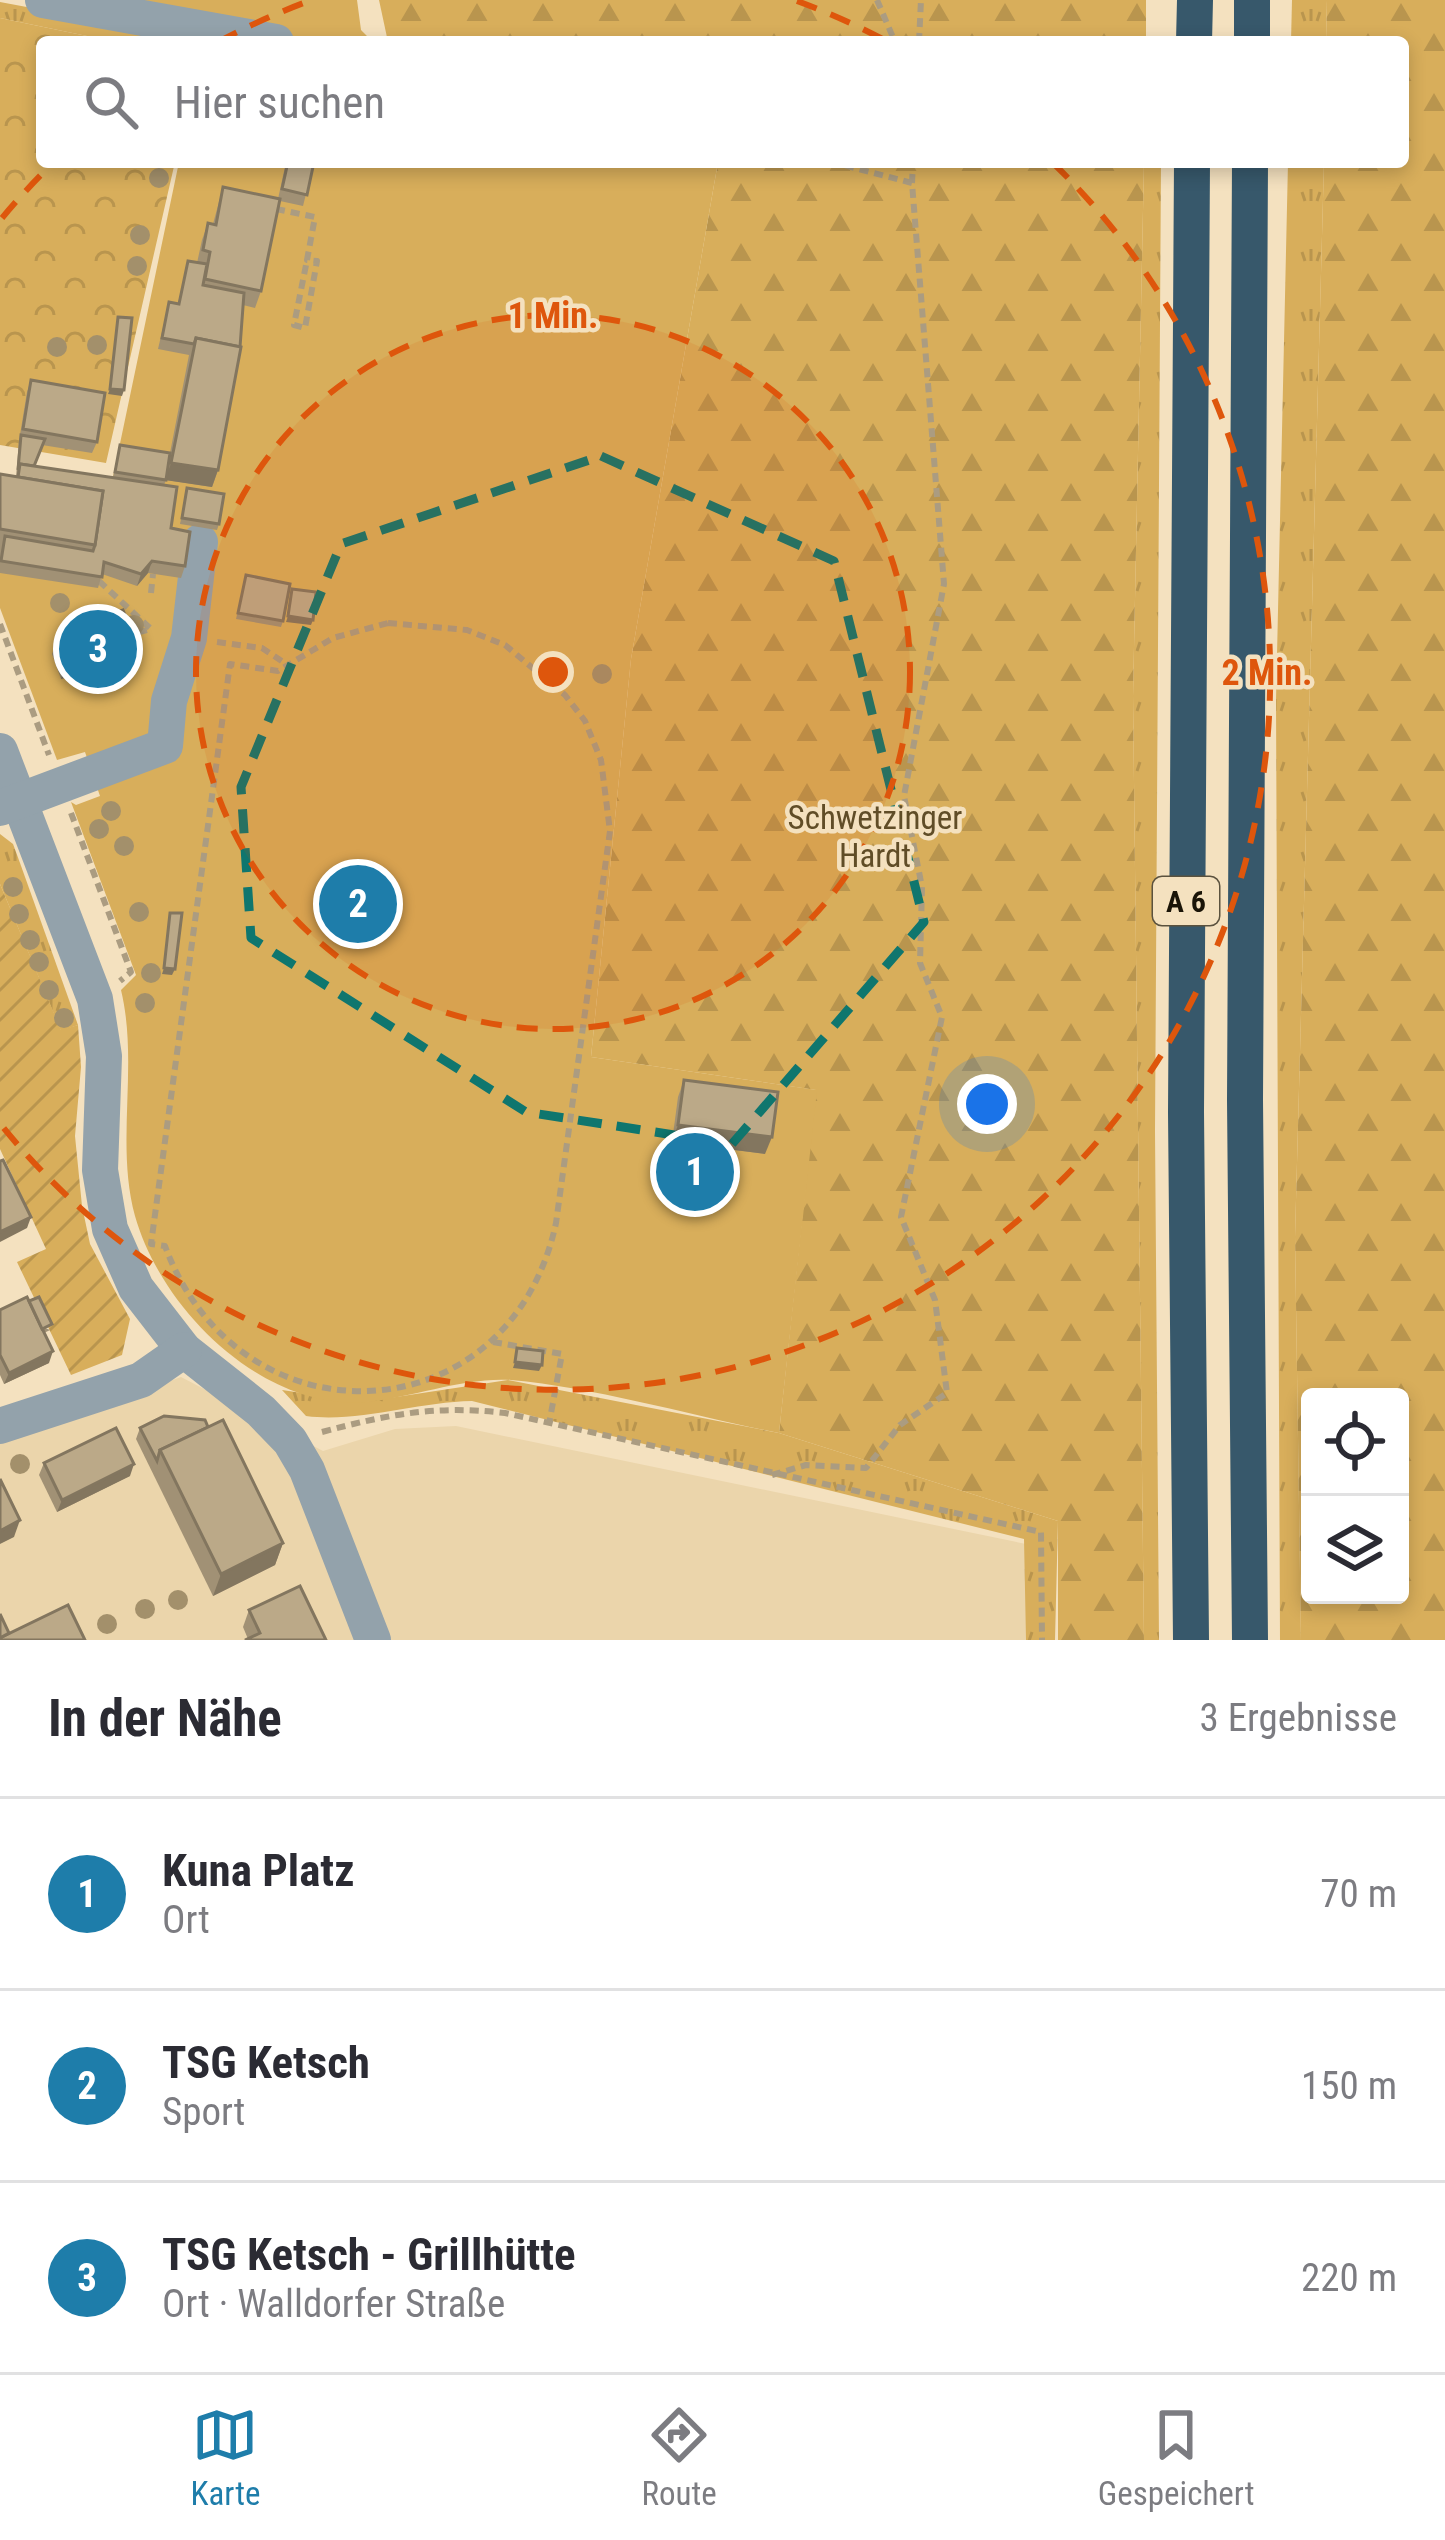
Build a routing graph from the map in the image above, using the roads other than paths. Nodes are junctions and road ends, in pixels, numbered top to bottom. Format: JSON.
{"nodes":[{"id":1,"x":43,"y":0,"type":"edge"},
{"id":2,"x":1195,"y":0,"type":"edge"},
{"id":3,"x":243,"y":36,"type":"edge"},
{"id":4,"x":1194,"y":36,"type":"edge"},
{"id":5,"x":1192,"y":168,"type":"edge"},
{"id":6,"x":1250,"y":168,"type":"edge"},
{"id":7,"x":200,"y":542,"type":"dead end"},
{"id":8,"x":0,"y":751,"type":"edge"},
{"id":9,"x":9,"y":805,"type":"edge"},
{"id":10,"x":184,"y":1350,"type":"junction"},
{"id":11,"x":0,"y":1426,"type":"edge"},
{"id":12,"x":374,"y":1640,"type":"edge"},
{"id":13,"x":1191,"y":1640,"type":"edge"},
{"id":14,"x":1250,"y":1640,"type":"edge"}],
"edges":[{"from":1,"to":3,"type":"street"},
{"from":2,"to":4,"type":"highway"},
{"from":5,"to":13,"type":"highway","number":"A 6"},
{"from":6,"to":14,"type":"highway","number":"A 6"},
{"from":7,"to":9,"type":"street"},
{"from":8,"to":9,"type":"street"},
{"from":9,"to":10,"type":"street"},
{"from":10,"to":11,"type":"street"},
{"from":10,"to":12,"type":"street"}]}
